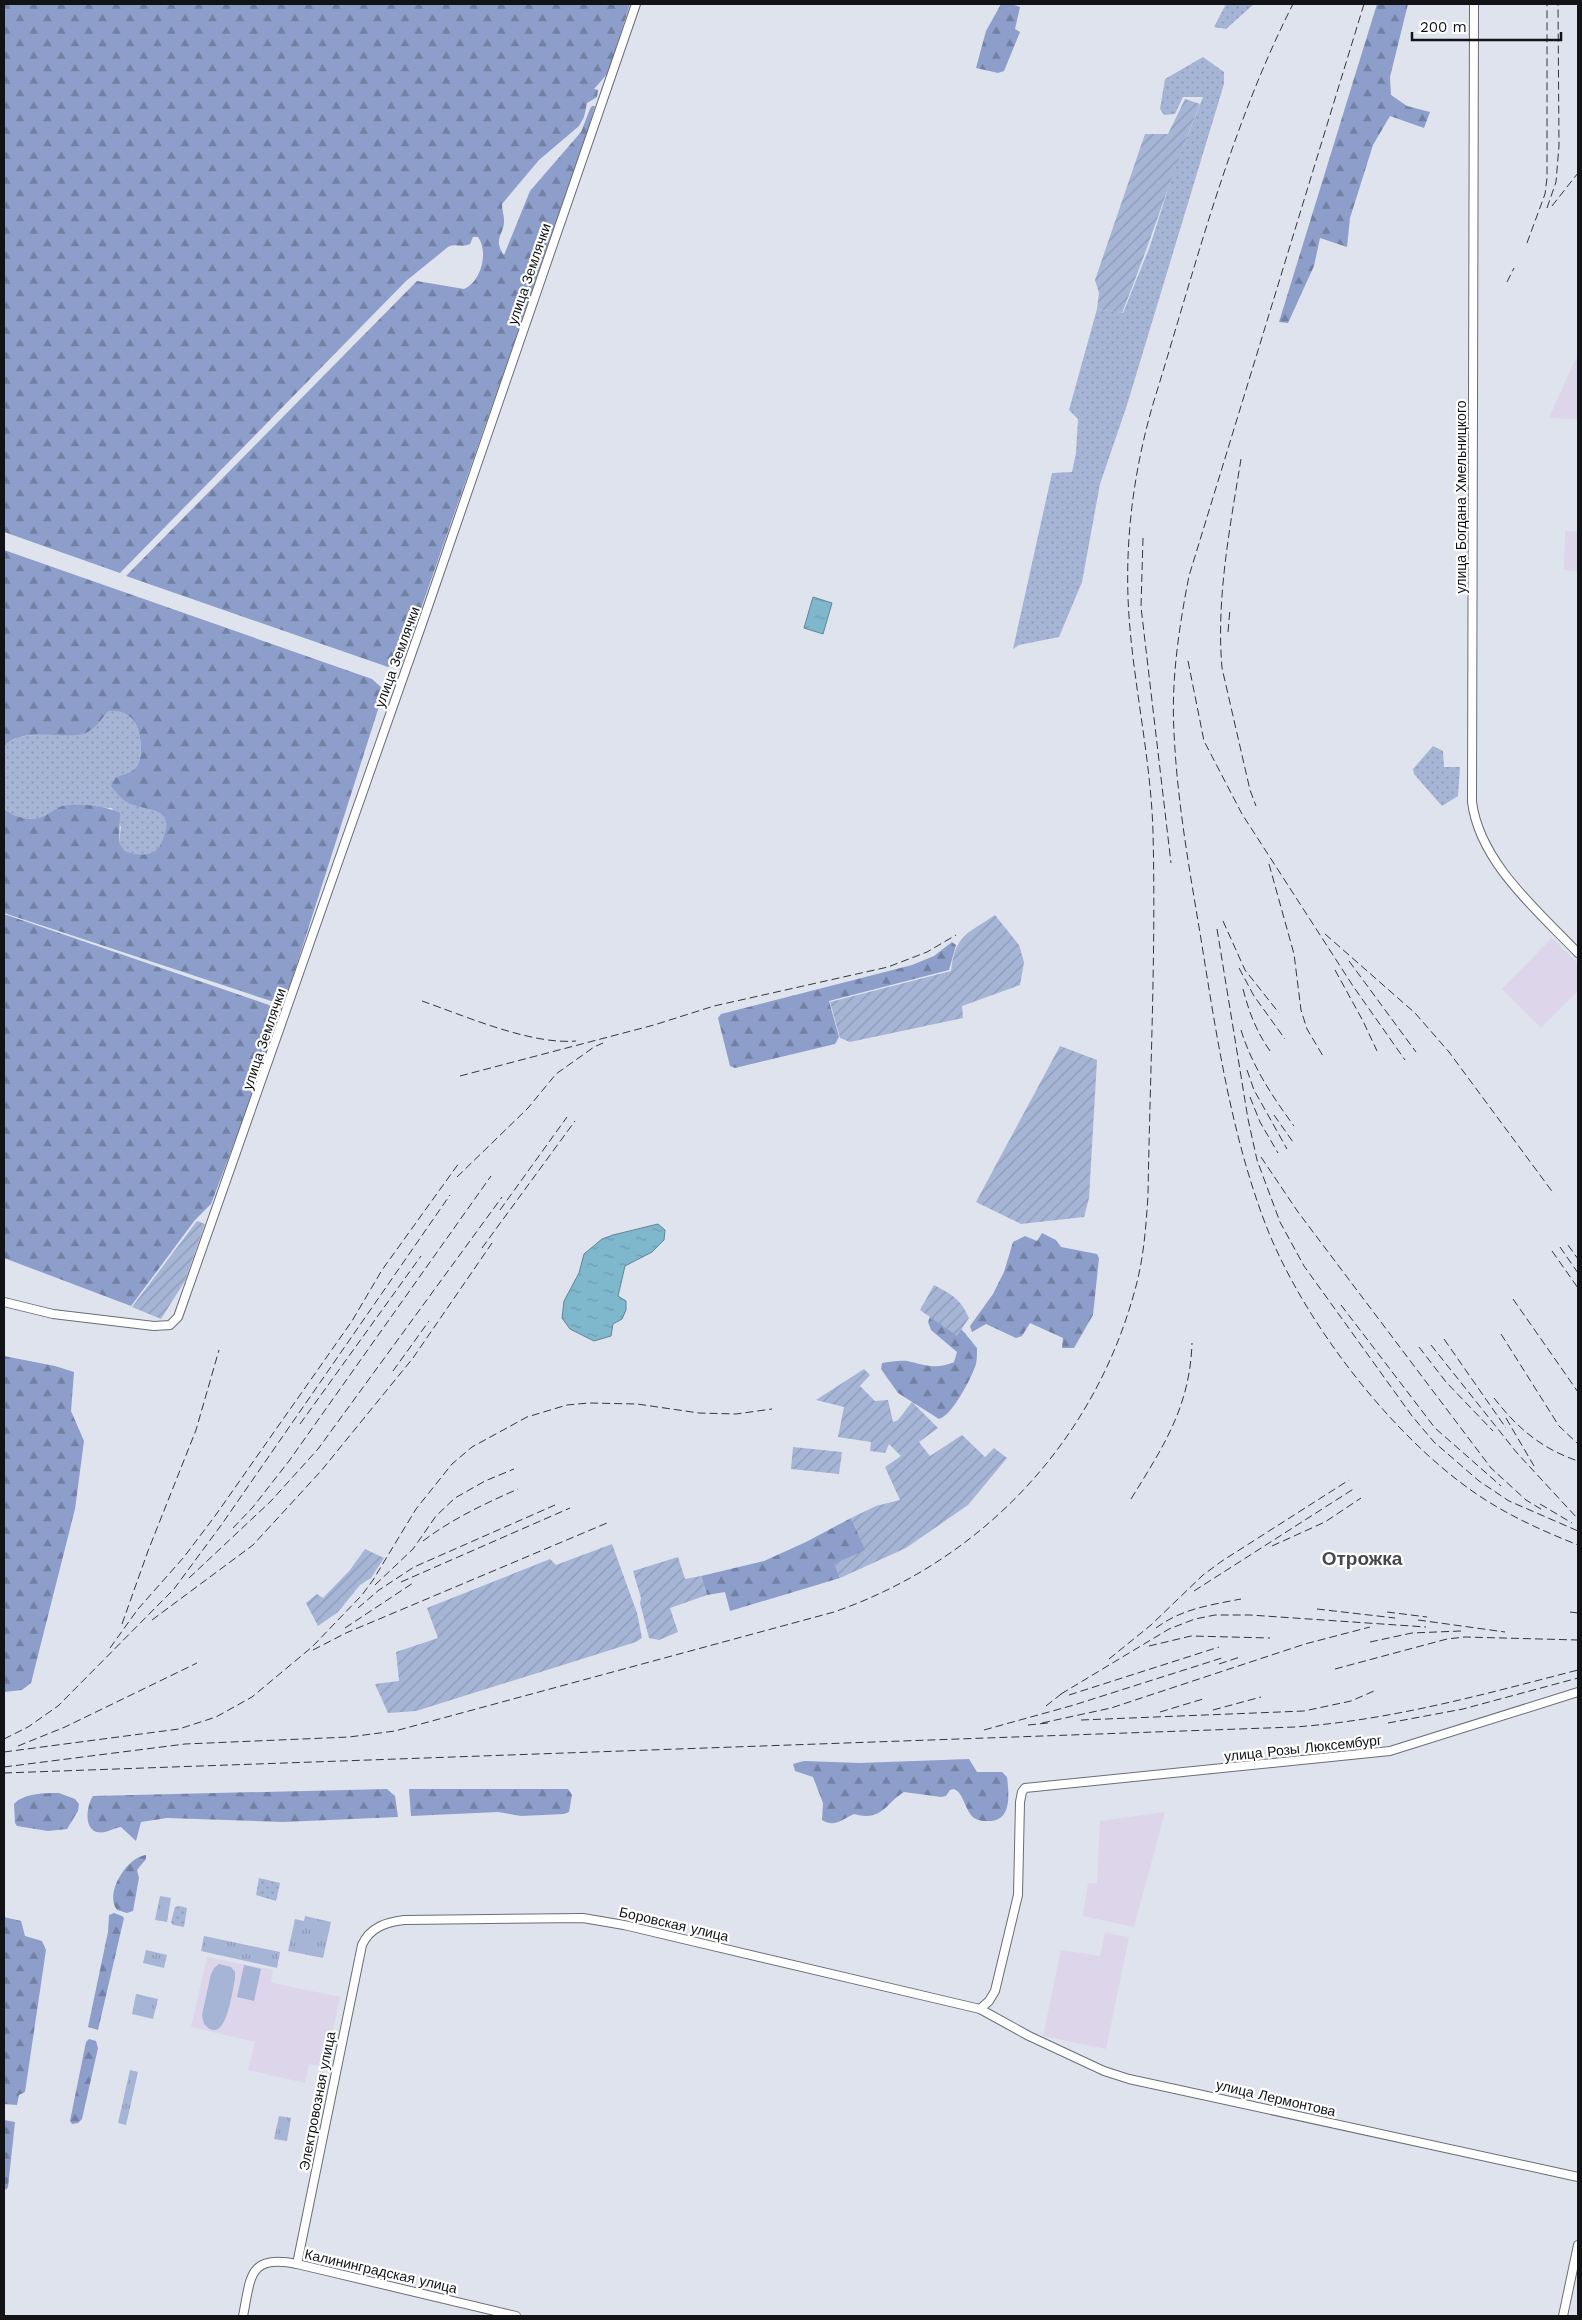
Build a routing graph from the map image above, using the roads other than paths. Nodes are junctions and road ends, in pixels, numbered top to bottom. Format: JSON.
{"nodes":[{"id":1,"x":636,"y":4,"type":"edge"},
{"id":2,"x":1474,"y":4,"type":"edge"},
{"id":3,"x":1578,"y":953,"type":"edge"},
{"id":4,"x":4,"y":1302,"type":"edge"},
{"id":5,"x":1578,"y":1692,"type":"edge"},
{"id":6,"x":363,"y":1942,"type":"joint"},
{"id":7,"x":980,"y":2010,"type":"junction"},
{"id":8,"x":1578,"y":2177,"type":"edge"},
{"id":9,"x":1578,"y":2245,"type":"edge"},
{"id":10,"x":297,"y":2264,"type":"junction"},
{"id":11,"x":243,"y":2316,"type":"edge"},
{"id":12,"x":516,"y":2316,"type":"edge"},
{"id":13,"x":1563,"y":2316,"type":"edge"}],
"edges":[{"from":1,"to":4,"type":"street","name":"улица Землячки"},
{"from":2,"to":3,"type":"street","name":"улица Богдана Хмельницкого"},
{"from":5,"to":7,"type":"street","name":"улица Розы Люксембург"},
{"from":6,"to":7,"type":"street","name":"Боровская улица"},
{"from":6,"to":10,"type":"street","name":"Электровозная улица"},
{"from":7,"to":8,"type":"street","name":"улица Лермонтова"},
{"from":9,"to":13,"type":"street"},
{"from":10,"to":11,"type":"street","name":"Калининградская улица"},
{"from":10,"to":12,"type":"street","name":"Калининградская улица"}]}
